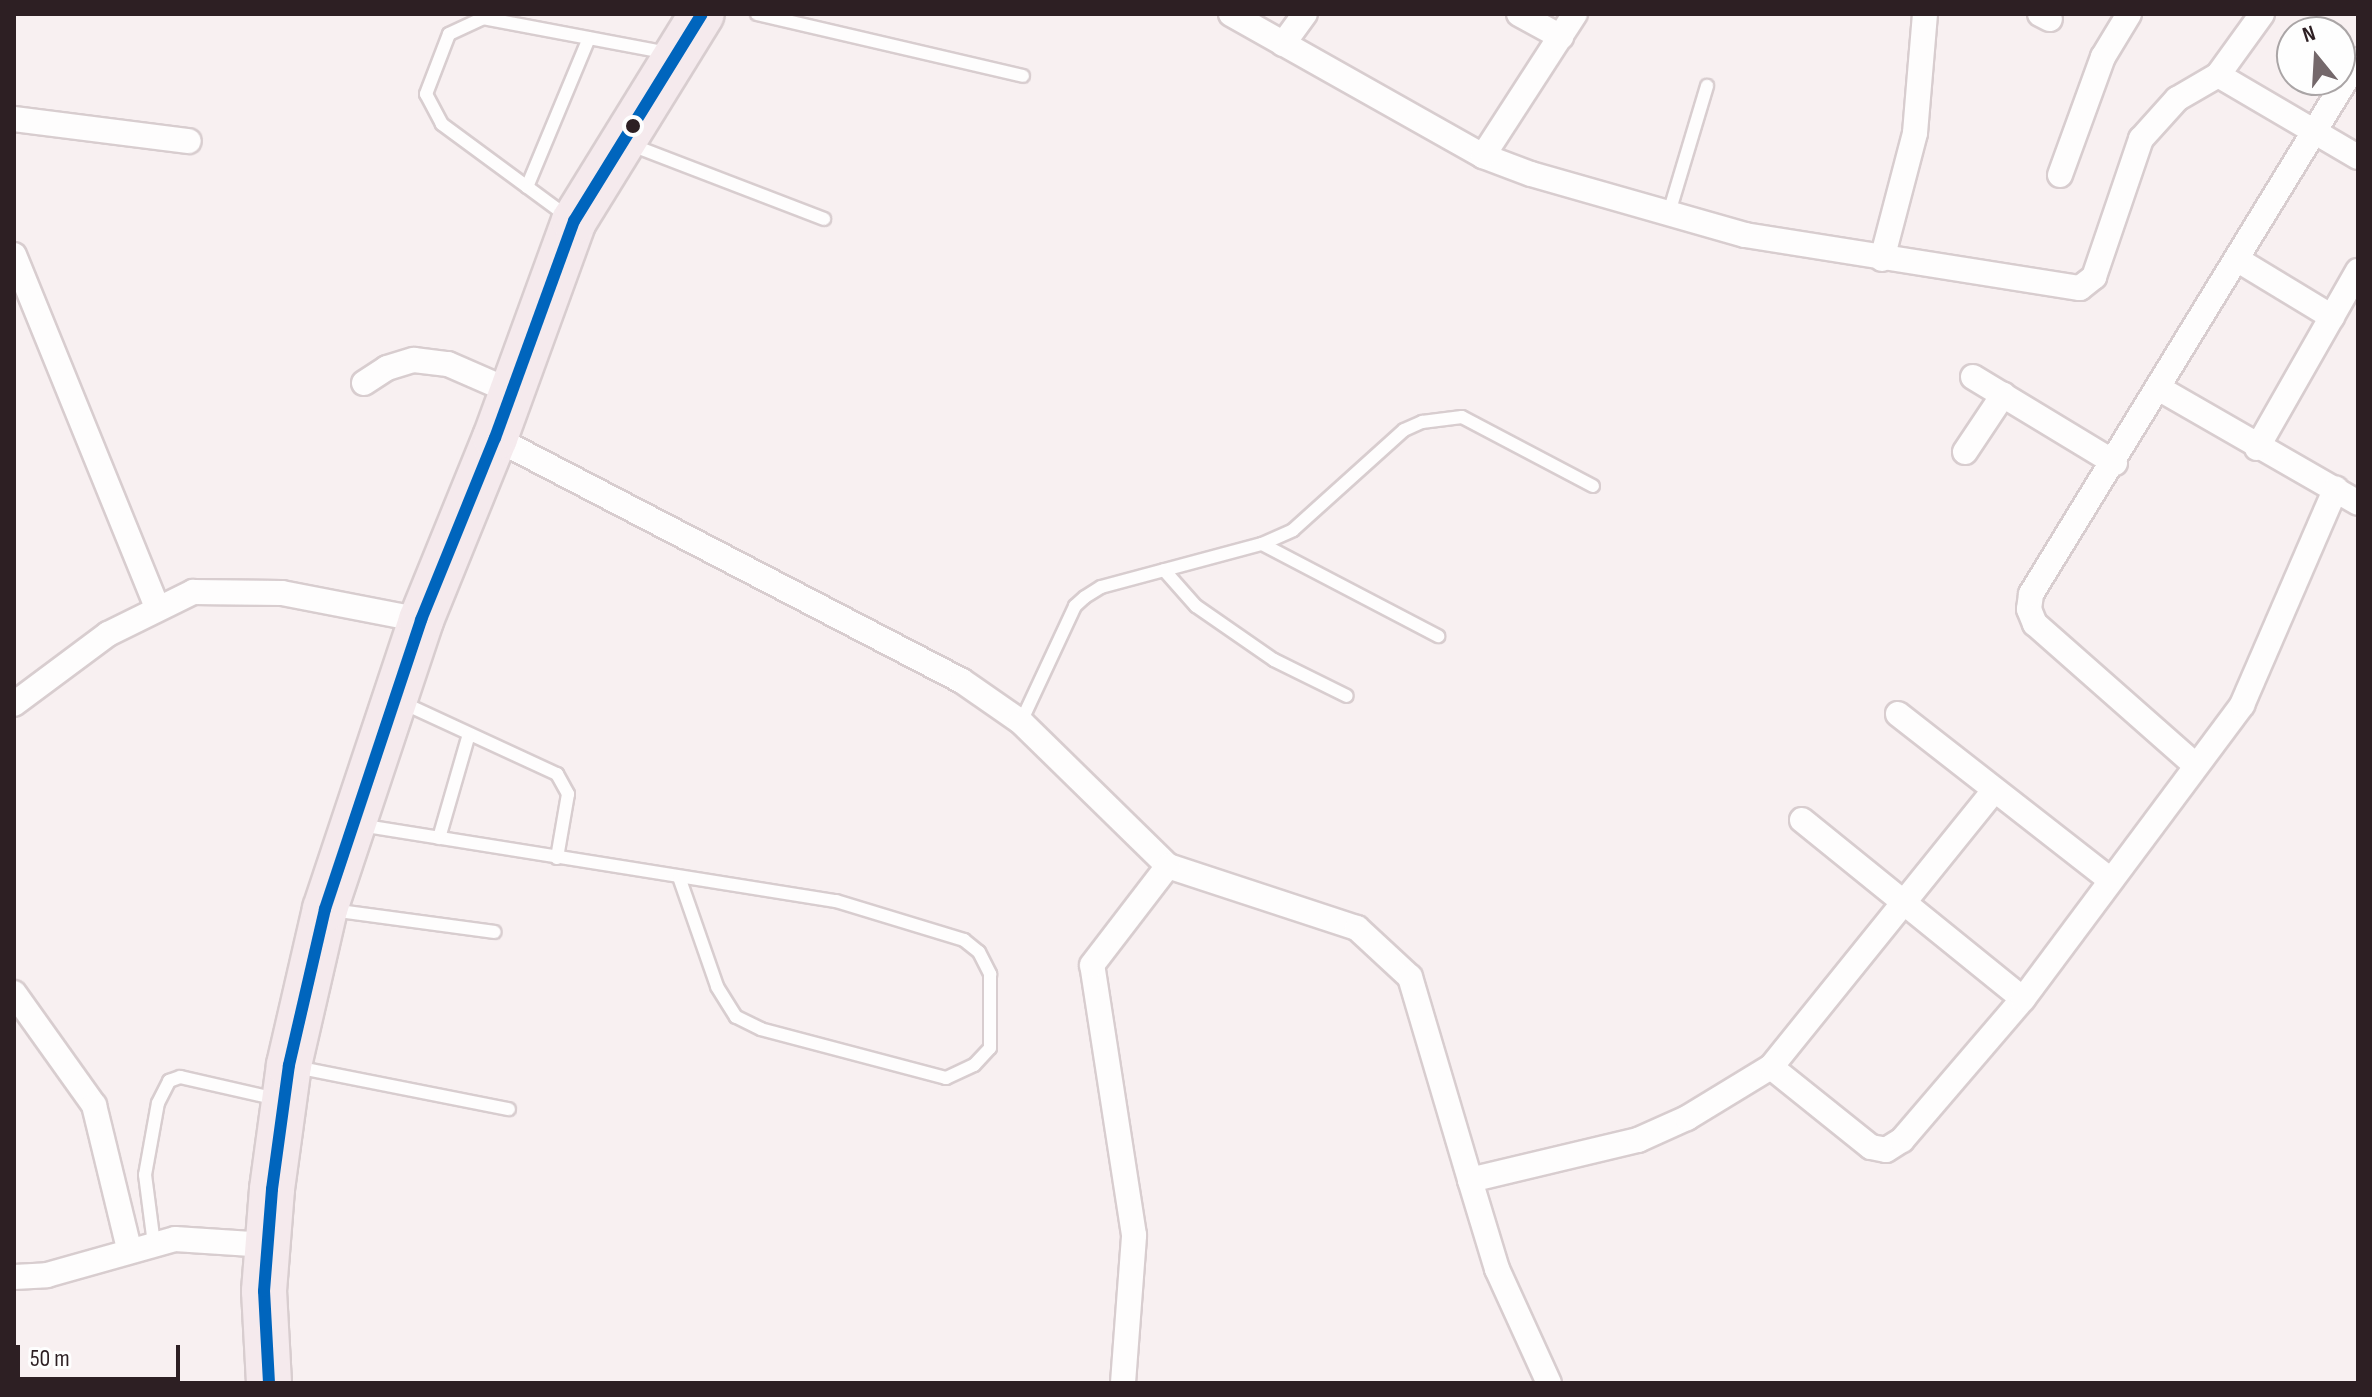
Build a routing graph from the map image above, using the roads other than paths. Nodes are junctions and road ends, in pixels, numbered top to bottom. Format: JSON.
{"nodes":[{"id":1,"x":702,"y":14,"type":"edge"},
{"id":2,"x":757,"y":14,"type":"edge"},
{"id":3,"x":1231,"y":14,"type":"edge"},
{"id":4,"x":1305,"y":14,"type":"edge"},
{"id":5,"x":1519,"y":14,"type":"edge"},
{"id":6,"x":1575,"y":14,"type":"edge"},
{"id":7,"x":1925,"y":14,"type":"edge"},
{"id":8,"x":2129,"y":14,"type":"edge"},
{"id":9,"x":2262,"y":14,"type":"edge"},
{"id":10,"x":1561,"y":37,"type":"junction"},
{"id":11,"x":589,"y":38,"type":"junction"},
{"id":12,"x":1283,"y":44,"type":"junction"},
{"id":13,"x":675,"y":54,"type":"junction"},
{"id":14,"x":2358,"y":60,"type":"edge"},
{"id":15,"x":2218,"y":75,"type":"junction"},
{"id":16,"x":1023,"y":76,"type":"dead end"},
{"id":17,"x":1707,"y":86,"type":"dead end"},
{"id":18,"x":14,"y":119,"type":"edge"},
{"id":19,"x":2311,"y":131,"type":"junction"},
{"id":20,"x":189,"y":141,"type":"dead end"},
{"id":21,"x":622,"y":142,"type":"junction"},
{"id":22,"x":1483,"y":156,"type":"junction"},
{"id":23,"x":2358,"y":157,"type":"edge"},
{"id":24,"x":2060,"y":175,"type":"dead end"},
{"id":25,"x":527,"y":187,"type":"junction"},
{"id":26,"x":1668,"y":216,"type":"junction"},
{"id":27,"x":824,"y":219,"type":"dead end"},
{"id":28,"x":574,"y":221,"type":"junction"},
{"id":29,"x":14,"y":255,"type":"edge"},
{"id":30,"x":1882,"y":259,"type":"junction"},
{"id":31,"x":2238,"y":260,"type":"junction"},
{"id":32,"x":2358,"y":271,"type":"edge"},
{"id":33,"x":2332,"y":317,"type":"junction"},
{"id":34,"x":1973,"y":377,"type":"dead end"},
{"id":35,"x":364,"y":383,"type":"dead end"},
{"id":36,"x":2160,"y":389,"type":"junction"},
{"id":37,"x":512,"y":392,"type":"junction"},
{"id":38,"x":2003,"y":395,"type":"junction"},
{"id":39,"x":495,"y":438,"type":"junction"},
{"id":40,"x":2257,"y":448,"type":"junction"},
{"id":41,"x":1965,"y":452,"type":"dead end"},
{"id":42,"x":2115,"y":463,"type":"junction"},
{"id":43,"x":1593,"y":486,"type":"dead end"},
{"id":44,"x":2350,"y":494,"type":"edge"},
{"id":45,"x":1262,"y":544,"type":"junction"},
{"id":46,"x":1164,"y":570,"type":"junction"},
{"id":47,"x":157,"y":607,"type":"junction"},
{"id":48,"x":421,"y":620,"type":"junction"},
{"id":49,"x":1438,"y":636,"type":"dead end"},
{"id":50,"x":1347,"y":696,"type":"dead end"},
{"id":51,"x":394,"y":699,"type":"junction"},
{"id":52,"x":14,"y":704,"type":"edge"},
{"id":53,"x":1898,"y":714,"type":"dead end"},
{"id":54,"x":1021,"y":722,"type":"junction"},
{"id":55,"x":469,"y":734,"type":"junction"},
{"id":56,"x":2194,"y":764,"type":"junction"},
{"id":57,"x":1993,"y":792,"type":"junction"},
{"id":58,"x":1802,"y":820,"type":"dead end"},
{"id":59,"x":353,"y":824,"type":"junction"},
{"id":60,"x":439,"y":838,"type":"junction"},
{"id":61,"x":557,"y":858,"type":"junction"},
{"id":62,"x":1168,"y":866,"type":"junction"},
{"id":63,"x":679,"y":877,"type":"junction"},
{"id":64,"x":2109,"y":879,"type":"junction"},
{"id":65,"x":1903,"y":904,"type":"junction"},
{"id":66,"x":325,"y":909,"type":"junction"},
{"id":67,"x":495,"y":932,"type":"dead end"},
{"id":68,"x":14,"y":993,"type":"edge"},
{"id":69,"x":2023,"y":999,"type":"junction"},
{"id":70,"x":1771,"y":1067,"type":"junction"},
{"id":71,"x":287,"y":1083,"type":"junction"},
{"id":72,"x":509,"y":1109,"type":"dead end"},
{"id":73,"x":1470,"y":1180,"type":"junction"},
{"id":74,"x":154,"y":1244,"type":"junction"},
{"id":75,"x":267,"y":1245,"type":"junction"},
{"id":76,"x":129,"y":1249,"type":"junction"},
{"id":77,"x":14,"y":1277,"type":"edge"},
{"id":78,"x":269,"y":1383,"type":"edge"},
{"id":79,"x":1123,"y":1383,"type":"edge"},
{"id":80,"x":1549,"y":1383,"type":"edge"}],
"edges":[{"from":1,"to":13,"type":"highway"},
{"from":2,"to":16,"type":"lane"},
{"from":3,"to":12,"type":"street"},
{"from":4,"to":12,"type":"street"},
{"from":5,"to":10,"type":"street"},
{"from":6,"to":10,"type":"street"},
{"from":7,"to":30,"type":"street"},
{"from":8,"to":24,"type":"street"},
{"from":9,"to":15,"type":"street"},
{"from":10,"to":22,"type":"street"},
{"from":11,"to":13,"type":"lane"},
{"from":11,"to":25,"type":"lane"},
{"from":11,"to":25,"type":"lane"},
{"from":12,"to":22,"type":"street"},
{"from":13,"to":21,"type":"highway"},
{"from":14,"to":19,"type":"street"},
{"from":15,"to":19,"type":"street"},
{"from":15,"to":30,"type":"street"},
{"from":17,"to":26,"type":"lane"},
{"from":18,"to":20,"type":"street"},
{"from":19,"to":23,"type":"street"},
{"from":19,"to":31,"type":"street"},
{"from":21,"to":27,"type":"lane"},
{"from":21,"to":28,"type":"highway"},
{"from":22,"to":26,"type":"street"},
{"from":25,"to":28,"type":"lane"},
{"from":26,"to":30,"type":"street"},
{"from":28,"to":37,"type":"highway"},
{"from":29,"to":47,"type":"street"},
{"from":31,"to":33,"type":"street"},
{"from":31,"to":36,"type":"street"},
{"from":32,"to":33,"type":"street"},
{"from":33,"to":40,"type":"street"},
{"from":34,"to":38,"type":"street"},
{"from":35,"to":37,"type":"street"},
{"from":36,"to":40,"type":"street"},
{"from":36,"to":42,"type":"street"},
{"from":37,"to":39,"type":"highway"},
{"from":38,"to":41,"type":"street"},
{"from":38,"to":42,"type":"street"},
{"from":39,"to":48,"type":"highway"},
{"from":39,"to":54,"type":"street"},
{"from":40,"to":44,"type":"street"},
{"from":42,"to":56,"type":"street"},
{"from":43,"to":45,"type":"lane"},
{"from":44,"to":56,"type":"street"},
{"from":45,"to":46,"type":"lane"},
{"from":45,"to":49,"type":"lane"},
{"from":46,"to":50,"type":"lane"},
{"from":46,"to":54,"type":"lane"},
{"from":47,"to":48,"type":"street"},
{"from":47,"to":52,"type":"street"},
{"from":48,"to":51,"type":"highway"},
{"from":51,"to":55,"type":"lane"},
{"from":51,"to":59,"type":"highway"},
{"from":53,"to":57,"type":"street"},
{"from":54,"to":62,"type":"street"},
{"from":55,"to":60,"type":"lane"},
{"from":55,"to":61,"type":"lane"},
{"from":56,"to":64,"type":"street"},
{"from":57,"to":64,"type":"street"},
{"from":57,"to":65,"type":"street"},
{"from":58,"to":65,"type":"street"},
{"from":59,"to":60,"type":"lane"},
{"from":59,"to":66,"type":"highway"},
{"from":60,"to":61,"type":"lane"},
{"from":61,"to":63,"type":"lane"},
{"from":62,"to":73,"type":"street"},
{"from":62,"to":79,"type":"street"},
{"from":63,"to":63,"type":"lane"},
{"from":64,"to":69,"type":"street"},
{"from":65,"to":69,"type":"street"},
{"from":65,"to":70,"type":"street"},
{"from":66,"to":67,"type":"lane"},
{"from":66,"to":71,"type":"highway"},
{"from":68,"to":76,"type":"street"},
{"from":69,"to":70,"type":"street"},
{"from":70,"to":73,"type":"street"},
{"from":71,"to":72,"type":"lane"},
{"from":71,"to":74,"type":"lane"},
{"from":71,"to":75,"type":"highway"},
{"from":73,"to":80,"type":"street"},
{"from":74,"to":75,"type":"street"},
{"from":74,"to":76,"type":"street"},
{"from":75,"to":78,"type":"highway"},
{"from":76,"to":77,"type":"street"}]}
